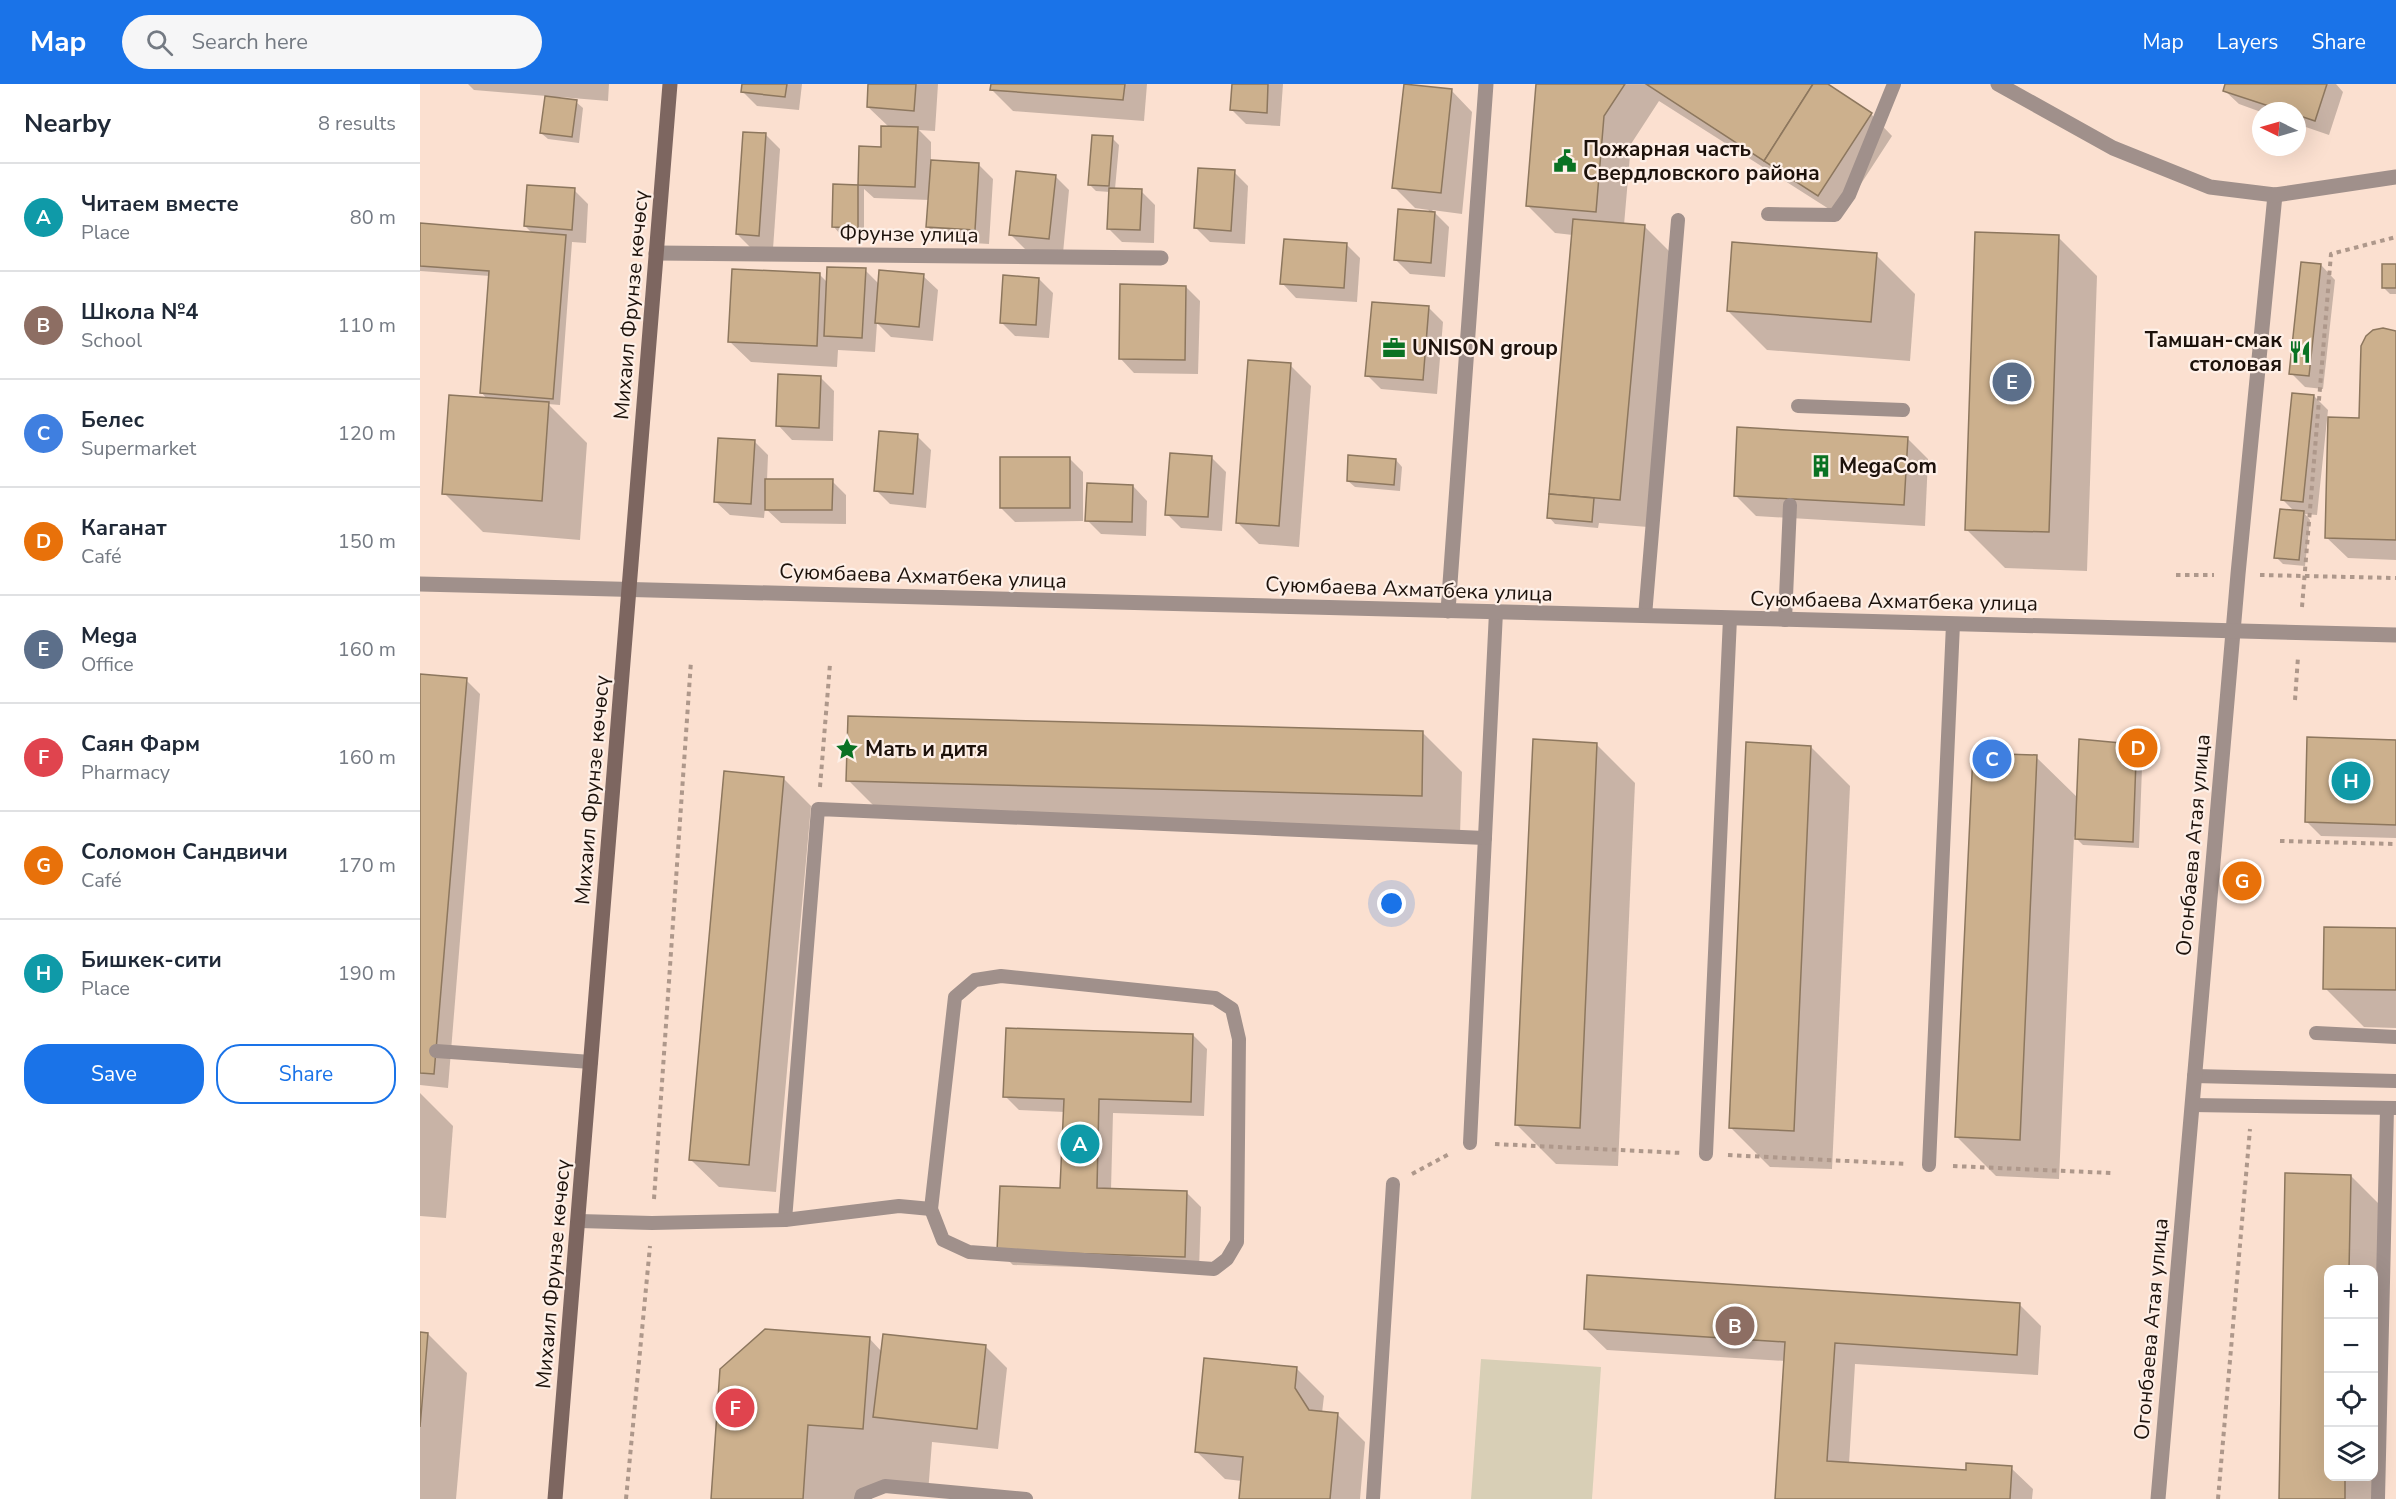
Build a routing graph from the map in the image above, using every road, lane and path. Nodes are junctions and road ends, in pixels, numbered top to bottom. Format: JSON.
{"nodes":[{"id":1,"x":670,"y":84,"type":"edge"},
{"id":2,"x":1486,"y":84,"type":"edge"},
{"id":3,"x":1894,"y":84,"type":"edge"},
{"id":4,"x":1998,"y":84,"type":"edge"},
{"id":5,"x":2396,"y":177,"type":"edge"},
{"id":6,"x":2275,"y":195,"type":"junction"},
{"id":7,"x":1768,"y":214,"type":"dead end"},
{"id":8,"x":1677,"y":220,"type":"dead end"},
{"id":9,"x":2396,"y":237,"type":"edge"},
{"id":10,"x":656,"y":253,"type":"junction"},
{"id":11,"x":1161,"y":258,"type":"dead end"},
{"id":12,"x":1798,"y":406,"type":"dead end"},
{"id":13,"x":1903,"y":410,"type":"dead end"},
{"id":14,"x":1790,"y":505,"type":"dead end"},
{"id":15,"x":2238,"y":574,"type":"junction"},
{"id":16,"x":2176,"y":575,"type":"dead end"},
{"id":17,"x":2304,"y":576,"type":"junction"},
{"id":18,"x":2396,"y":578,"type":"edge"},
{"id":19,"x":420,"y":584,"type":"edge"},
{"id":20,"x":629,"y":589,"type":"junction"},
{"id":21,"x":1448,"y":611,"type":"junction"},
{"id":22,"x":1496,"y":612,"type":"junction"},
{"id":23,"x":1645,"y":616,"type":"junction"},
{"id":24,"x":1730,"y":618,"type":"junction"},
{"id":25,"x":1785,"y":620,"type":"junction"},
{"id":26,"x":1953,"y":624,"type":"junction"},
{"id":27,"x":2233,"y":630,"type":"junction"},
{"id":28,"x":2300,"y":633,"type":"junction"},
{"id":29,"x":2396,"y":635,"type":"edge"},
{"id":30,"x":692,"y":661,"type":"dead end"},
{"id":31,"x":830,"y":663,"type":"dead end"},
{"id":32,"x":2295,"y":700,"type":"dead end"},
{"id":33,"x":818,"y":809,"type":"junction"},
{"id":34,"x":1485,"y":838,"type":"junction"},
{"id":35,"x":2280,"y":841,"type":"dead end"},
{"id":36,"x":2396,"y":844,"type":"edge"},
{"id":37,"x":2316,"y":1033,"type":"dead end"},
{"id":38,"x":2396,"y":1037,"type":"edge"},
{"id":39,"x":436,"y":1051,"type":"dead end"},
{"id":40,"x":591,"y":1062,"type":"junction"},
{"id":41,"x":2194,"y":1076,"type":"junction"},
{"id":42,"x":2396,"y":1081,"type":"edge"},
{"id":43,"x":2252,"y":1104,"type":"junction"},
{"id":44,"x":2192,"y":1105,"type":"junction"},
{"id":45,"x":2392,"y":1108,"type":"edge"},
{"id":46,"x":1470,"y":1143,"type":"junction"},
{"id":47,"x":1706,"y":1154,"type":"junction"},
{"id":48,"x":1929,"y":1165,"type":"junction"},
{"id":49,"x":2111,"y":1173,"type":"dead end"},
{"id":50,"x":1393,"y":1184,"type":"joint"},
{"id":51,"x":932,"y":1209,"type":"junction"},
{"id":52,"x":785,"y":1220,"type":"junction"},
{"id":53,"x":579,"y":1221,"type":"junction"},
{"id":54,"x":652,"y":1223,"type":"junction"},
{"id":55,"x":555,"y":1499,"type":"edge"},
{"id":56,"x":626,"y":1499,"type":"edge"},
{"id":57,"x":861,"y":1499,"type":"edge"},
{"id":58,"x":1026,"y":1499,"type":"edge"},
{"id":59,"x":1373,"y":1499,"type":"edge"},
{"id":60,"x":2158,"y":1499,"type":"edge"},
{"id":61,"x":2218,"y":1499,"type":"edge"},
{"id":62,"x":2378,"y":1499,"type":"edge"}],
"edges":[{"from":1,"to":10,"type":"main road","name":"Михаил Фрунзе көчөсү"},
{"from":2,"to":21,"type":"street"},
{"from":3,"to":7,"type":"lane"},
{"from":4,"to":6,"type":"street"},
{"from":5,"to":6,"type":"street"},
{"from":6,"to":15,"type":"street","name":"Огонбаева Атая улица"},
{"from":8,"to":23,"type":"lane"},
{"from":9,"to":17,"type":"path"},
{"from":10,"to":11,"type":"street","name":"Фрунзе улица"},
{"from":10,"to":20,"type":"main road","name":"Михаил Фрунзе көчөсү"},
{"from":12,"to":13,"type":"lane"},
{"from":14,"to":25,"type":"lane"},
{"from":15,"to":16,"type":"path"},
{"from":15,"to":17,"type":"path"},
{"from":15,"to":27,"type":"street","name":"Огонбаева Атая улица"},
{"from":17,"to":18,"type":"path"},
{"from":17,"to":28,"type":"path"},
{"from":19,"to":20,"type":"street","name":"Суюмбаева Ахматбека улица"},
{"from":20,"to":21,"type":"street","name":"Суюмбаева Ахматбека улица"},
{"from":20,"to":40,"type":"main road","name":"Михаил Фрунзе көчөсү"},
{"from":21,"to":22,"type":"street","name":"Суюмбаева Ахматбека улица"},
{"from":22,"to":23,"type":"street","name":"Суюмбаева Ахматбека улица"},
{"from":22,"to":34,"type":"lane"},
{"from":23,"to":24,"type":"street","name":"Суюмбаева Ахматбека улица"},
{"from":24,"to":25,"type":"street","name":"Суюмбаева Ахматбека улица"},
{"from":24,"to":47,"type":"lane"},
{"from":25,"to":26,"type":"street","name":"Суюмбаева Ахматбека улица"},
{"from":26,"to":27,"type":"street","name":"Суюмбаева Ахматбека улица"},
{"from":26,"to":48,"type":"lane"},
{"from":27,"to":28,"type":"street","name":"Суюмбаева Ахматбека улица"},
{"from":27,"to":41,"type":"street","name":"Огонбаева Атая улица"},
{"from":28,"to":29,"type":"street","name":"Суюмбаева Ахматбека улица"},
{"from":28,"to":32,"type":"path"},
{"from":30,"to":54,"type":"path"},
{"from":31,"to":33,"type":"path"},
{"from":33,"to":34,"type":"lane"},
{"from":33,"to":52,"type":"lane"},
{"from":34,"to":46,"type":"lane"},
{"from":35,"to":36,"type":"path"},
{"from":37,"to":38,"type":"lane"},
{"from":39,"to":40,"type":"lane"},
{"from":40,"to":53,"type":"main road","name":"Михаил Фрунзе көчөсү"},
{"from":41,"to":42,"type":"lane"},
{"from":41,"to":44,"type":"street","name":"Огонбаева Атая улица"},
{"from":43,"to":44,"type":"lane"},
{"from":43,"to":45,"type":"lane"},
{"from":43,"to":61,"type":"path"},
{"from":44,"to":60,"type":"street","name":"Огонбаева Атая улица"},
{"from":45,"to":62,"type":"lane"},
{"from":46,"to":47,"type":"path"},
{"from":46,"to":50,"type":"path"},
{"from":47,"to":48,"type":"path"},
{"from":48,"to":49,"type":"path"},
{"from":50,"to":59,"type":"lane"},
{"from":51,"to":51,"type":"lane"},
{"from":51,"to":52,"type":"lane"},
{"from":52,"to":54,"type":"lane"},
{"from":53,"to":54,"type":"lane"},
{"from":53,"to":55,"type":"main road","name":"Михаил Фрунзе көчөсү"},
{"from":54,"to":56,"type":"path"},
{"from":57,"to":58,"type":"lane"}]}
